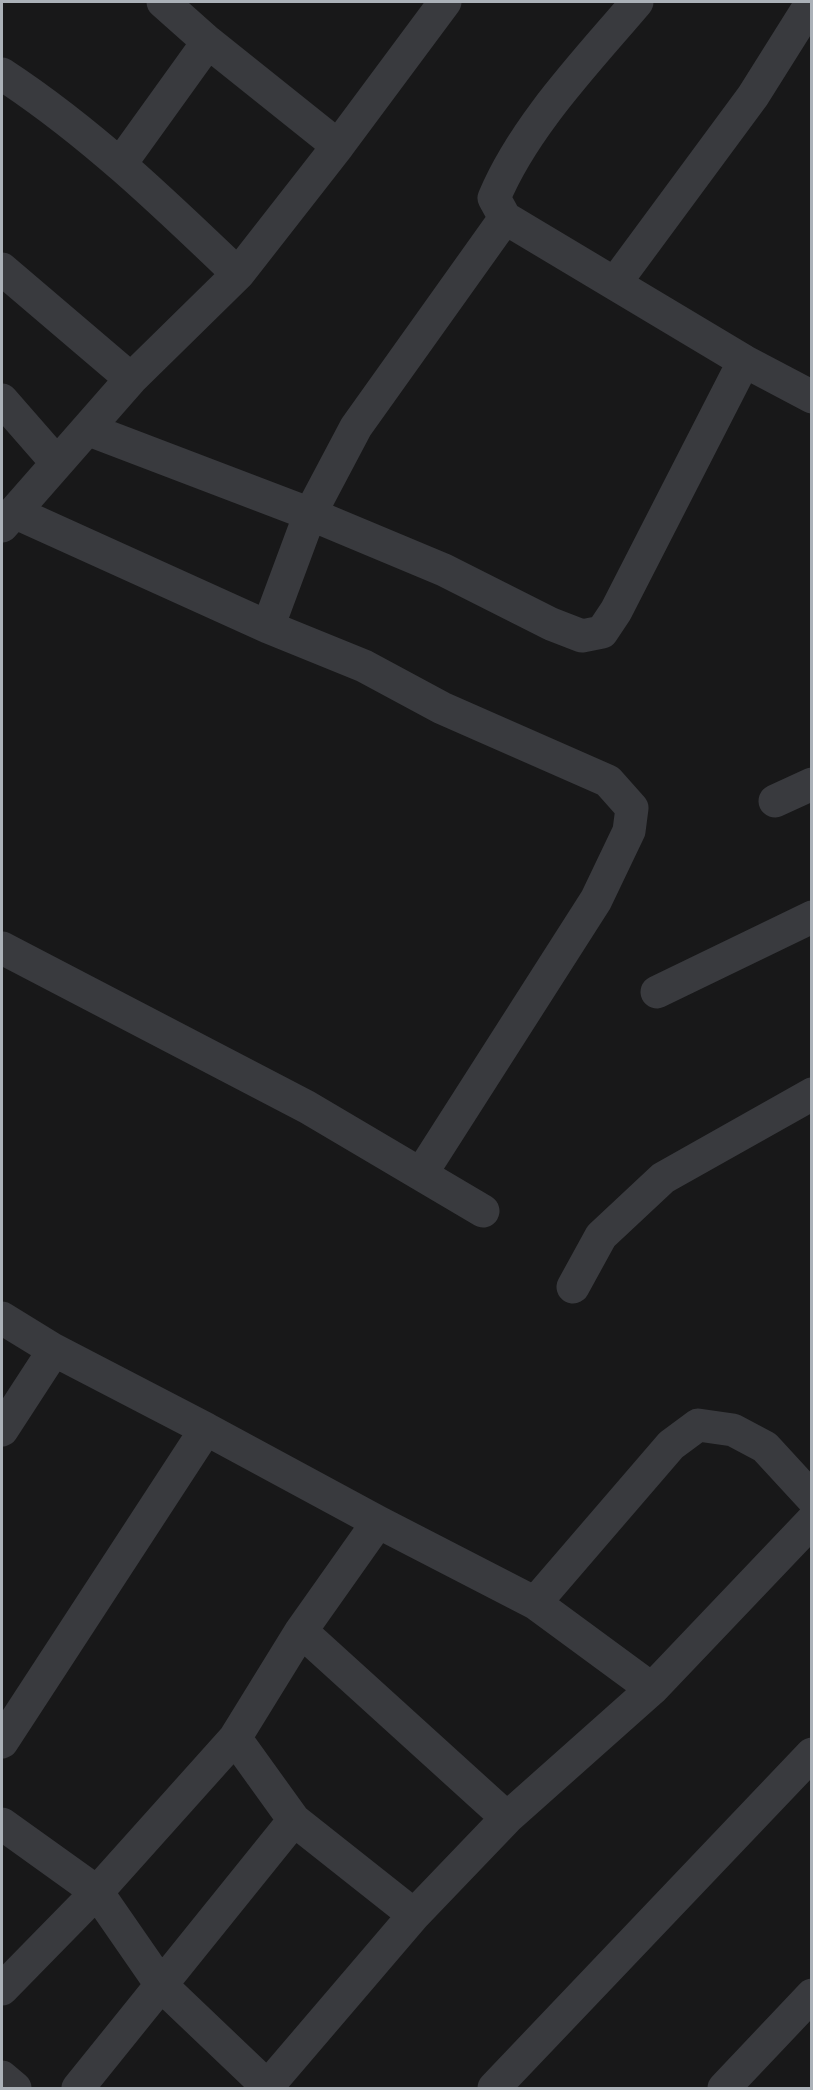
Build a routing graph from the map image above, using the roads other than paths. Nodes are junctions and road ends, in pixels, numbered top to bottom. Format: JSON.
{"nodes":[{"id":1,"x":163,"y":2,"type":"edge"},
{"id":2,"x":445,"y":2,"type":"edge"},
{"id":3,"x":637,"y":2,"type":"edge"},
{"id":4,"x":812,"y":2,"type":"edge"},
{"id":5,"x":208,"y":42,"type":"junction"},
{"id":6,"x":2,"y":74,"type":"edge"},
{"id":7,"x":338,"y":146,"type":"junction"},
{"id":8,"x":121,"y":163,"type":"junction"},
{"id":9,"x":505,"y":218,"type":"junction"},
{"id":10,"x":2,"y":269,"type":"edge"},
{"id":11,"x":238,"y":273,"type":"junction"},
{"id":12,"x":615,"y":283,"type":"junction"},
{"id":13,"x":744,"y":361,"type":"junction"},
{"id":14,"x":131,"y":379,"type":"junction"},
{"id":15,"x":812,"y":397,"type":"edge"},
{"id":16,"x":2,"y":400,"type":"edge"},
{"id":17,"x":87,"y":429,"type":"junction"},
{"id":18,"x":57,"y":463,"type":"junction"},
{"id":19,"x":310,"y":514,"type":"junction"},
{"id":20,"x":8,"y":519,"type":"edge"},
{"id":21,"x":268,"y":627,"type":"junction"},
{"id":22,"x":812,"y":784,"type":"edge"},
{"id":23,"x":775,"y":801,"type":"dead end"},
{"id":24,"x":812,"y":917,"type":"edge"},
{"id":25,"x":6,"y":960,"type":"edge"},
{"id":26,"x":657,"y":992,"type":"dead end"},
{"id":27,"x":810,"y":1096,"type":"edge"},
{"id":28,"x":421,"y":1174,"type":"junction"},
{"id":29,"x":483,"y":1211,"type":"dead end"},
{"id":30,"x":573,"y":1287,"type":"dead end"},
{"id":31,"x":2,"y":1318,"type":"edge"},
{"id":32,"x":54,"y":1350,"type":"junction"},
{"id":33,"x":207,"y":1429,"type":"junction"},
{"id":34,"x":2,"y":1430,"type":"edge"},
{"id":35,"x":812,"y":1498,"type":"edge"},
{"id":36,"x":812,"y":1521,"type":"edge"},
{"id":37,"x":378,"y":1522,"type":"junction"},
{"id":38,"x":535,"y":1603,"type":"junction"},
{"id":39,"x":301,"y":1631,"type":"junction"},
{"id":40,"x":652,"y":1689,"type":"junction"},
{"id":41,"x":235,"y":1738,"type":"junction"},
{"id":42,"x":2,"y":1742,"type":"edge"},
{"id":43,"x":812,"y":1754,"type":"edge"},
{"id":44,"x":507,"y":1818,"type":"junction"},
{"id":45,"x":294,"y":1820,"type":"junction"},
{"id":46,"x":2,"y":1824,"type":"edge"},
{"id":47,"x":97,"y":1892,"type":"junction"},
{"id":48,"x":414,"y":1915,"type":"junction"},
{"id":49,"x":162,"y":1986,"type":"junction"},
{"id":50,"x":2,"y":1989,"type":"edge"},
{"id":51,"x":812,"y":1995,"type":"edge"},
{"id":52,"x":2,"y":2077,"type":"edge"},
{"id":53,"x":15,"y":2088,"type":"edge"},
{"id":54,"x":78,"y":2088,"type":"edge"},
{"id":55,"x":268,"y":2088,"type":"edge"},
{"id":56,"x":494,"y":2088,"type":"edge"},
{"id":57,"x":724,"y":2088,"type":"edge"}],
"edges":[{"from":1,"to":5,"type":"street"},
{"from":2,"to":7,"type":"street"},
{"from":3,"to":9,"type":"street"},
{"from":4,"to":12,"type":"street"},
{"from":5,"to":7,"type":"street"},
{"from":5,"to":8,"type":"street"},
{"from":6,"to":8,"type":"street"},
{"from":7,"to":11,"type":"street"},
{"from":8,"to":11,"type":"street"},
{"from":9,"to":12,"type":"street"},
{"from":9,"to":19,"type":"street"},
{"from":10,"to":14,"type":"street"},
{"from":11,"to":14,"type":"street"},
{"from":12,"to":13,"type":"street"},
{"from":13,"to":15,"type":"street"},
{"from":13,"to":19,"type":"street"},
{"from":14,"to":17,"type":"street"},
{"from":16,"to":18,"type":"street"},
{"from":17,"to":18,"type":"street"},
{"from":17,"to":19,"type":"street"},
{"from":18,"to":20,"type":"street"},
{"from":19,"to":21,"type":"street"},
{"from":20,"to":21,"type":"street"},
{"from":21,"to":28,"type":"street"},
{"from":22,"to":23,"type":"street"},
{"from":24,"to":26,"type":"street"},
{"from":25,"to":28,"type":"street"},
{"from":27,"to":30,"type":"street"},
{"from":28,"to":29,"type":"street"},
{"from":31,"to":32,"type":"street"},
{"from":32,"to":33,"type":"street"},
{"from":32,"to":34,"type":"street"},
{"from":33,"to":37,"type":"street"},
{"from":33,"to":42,"type":"street"},
{"from":35,"to":38,"type":"street"},
{"from":36,"to":40,"type":"street"},
{"from":37,"to":38,"type":"street"},
{"from":37,"to":39,"type":"street"},
{"from":38,"to":40,"type":"street"},
{"from":39,"to":41,"type":"street"},
{"from":39,"to":44,"type":"street"},
{"from":40,"to":44,"type":"street"},
{"from":41,"to":45,"type":"street"},
{"from":41,"to":47,"type":"street"},
{"from":43,"to":56,"type":"street"},
{"from":44,"to":48,"type":"street"},
{"from":45,"to":48,"type":"street"},
{"from":45,"to":49,"type":"street"},
{"from":46,"to":47,"type":"street"},
{"from":47,"to":49,"type":"street"},
{"from":47,"to":50,"type":"street"},
{"from":48,"to":55,"type":"street"},
{"from":49,"to":54,"type":"street"},
{"from":49,"to":55,"type":"street"},
{"from":51,"to":57,"type":"street"},
{"from":52,"to":53,"type":"street"}]}
